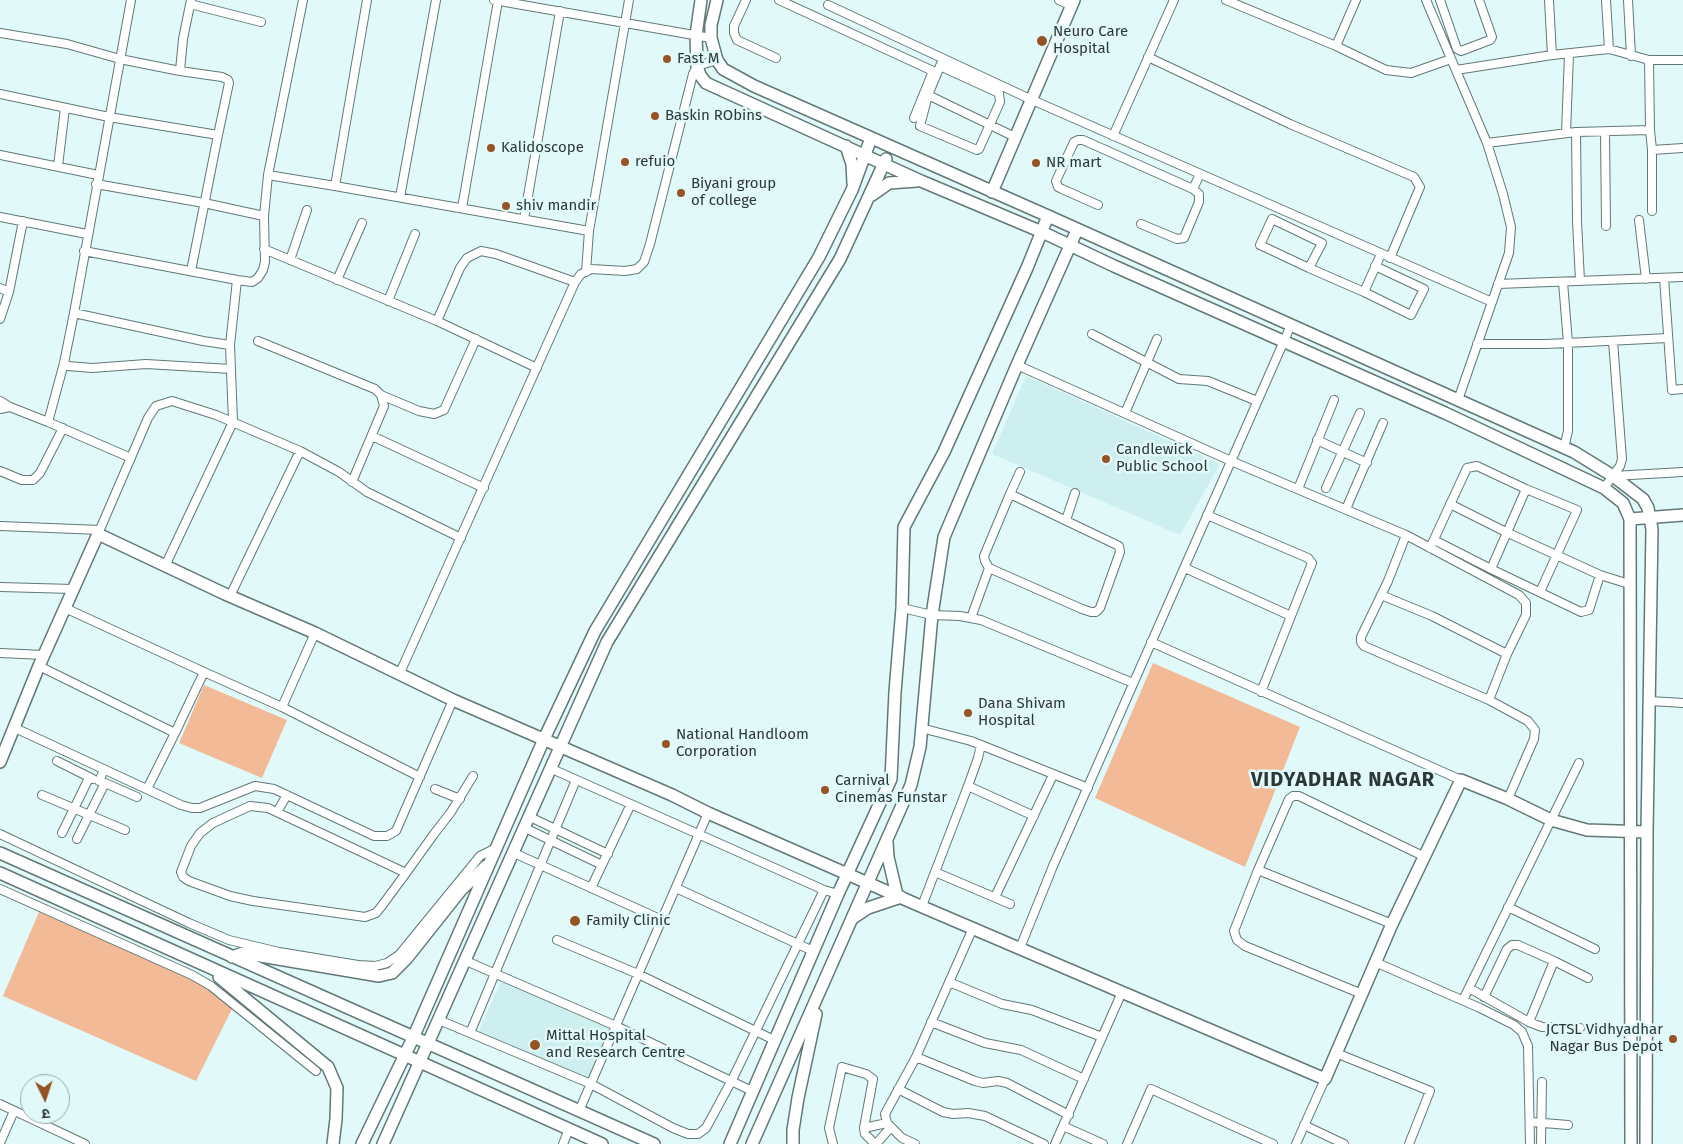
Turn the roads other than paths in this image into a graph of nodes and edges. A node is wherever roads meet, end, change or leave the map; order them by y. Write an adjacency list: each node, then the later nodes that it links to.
1 (131, 0): 40 (street)
2 (303, 0): 74 (street)
3 (367, 0): 79 (street)
4 (436, 0): 83 (street)
5 (496, 0): 22 (street); 87 (street)
6 (629, 0): 27 (street)
7 (701, 0): 30 (street)
8 (717, 0): 31 (street)
9 (746, 0): 39 (street)
10 (779, 0): 33 (street)
11 (1059, 0): 23 (street)
12 (1174, 0): 38 (street)
13 (1226, 0): 32 (street)
14 (1356, 0): 32 (street)
15 (1426, 0): 41 (street)
16 (1440, 0): 17 (street)
17 (1479, 0)
18 (1550, 0): 36 (street)
19 (1606, 0): 34 (street)
20 (1628, 0): 37 (street)
21 (190, 2): 26 (street); 48 (street)
22 (532, 3): 25 (street)
23 (1073, 3): 52 (street)
24 (828, 5): 28 (street)
25 (560, 11): 27 (street); 93 (street)
26 (261, 22)
27 (625, 23): 30 (street); 100 (street)
28 (886, 32): 33 (street); 45 (street)
29 (0, 33): 40 (street)
30 (696, 35): 31 (street); 46 (street)
31 (711, 38): 42 (street)
32 (1336, 46): 41 (street)
33 (882, 49): 49 (street)
34 (1609, 50): 35 (street); 37 (street)
35 (1569, 54): 36 (street); 60 (street)
36 (1552, 55): 47 (street)
37 (1631, 56): 43 (street)
38 (1148, 57): 62 (street); 108 (street)
39 (776, 58)
40 (120, 59): 48 (street); 54 (street)
41 (1451, 59): 47 (street)
42 (717, 60): 46 (street); 64 (street)
43 (1649, 60): 44 (street); 57 (street)
44 (1683, 60)
45 (940, 61): 49 (street); 51 (street); 52 (street); 56 (street)
46 (698, 66): 66 (street); 113 (street)
47 (1456, 70): 65 (street)
48 (180, 71): 61 (street)
49 (933, 71): 55 (street)
50 (0, 94): 53 (street)
51 (928, 95): 56 (street); 56 (street)
52 (1030, 99): 62 (street); 63 (street)
53 (65, 108): 54 (street); 73 (street)
54 (109, 117): 61 (street); 76 (street)
55 (914, 118)
56 (989, 125): 63 (street)
57 (1650, 130): 59 (street); 69 (street)
58 (1576, 132): 59 (street); 60 (street); 119 (street)
59 (1605, 132): 98 (street)
60 (1566, 133): 65 (street)
61 (218, 135): 85 (street)
62 (1113, 136): 75 (street)
63 (1015, 137): 82 (street)
64 (871, 138): 67 (street); 71 (street)
65 (1487, 143): 122 (street)
66 (846, 146): 71 (street); 81 (street)
67 (890, 148): 72 (street); 82 (street)
68 (1683, 148): 69 (street)
69 (1652, 150): 89 (street)
70 (0, 154): 73 (street)
71 (866, 156): 72 (street); 81 (street)
72 (884, 164): 77 (street); 84 (street)
73 (58, 166): 76 (street)
74 (268, 174): 79 (street); 91 (street)
75 (1200, 174): 80 (street); 107 (street)
76 (98, 175): 78 (street)
77 (921, 181): 84 (street); 101 (street)
78 (96, 184): 85 (street); 102 (street)
79 (334, 186): 83 (street)
80 (1193, 189): 86 (street); 97 (street)
81 (852, 190): 228 (street)
82 (992, 192): 92 (street)
83 (400, 197): 87 (street)
84 (870, 198): 230 (street)
85 (204, 203): 91 (street); 112 (street)
86 (1098, 205)
87 (462, 208): 93 (street)
88 (307, 210): 109 (street)
89 (1652, 211)
90 (0, 216): 95 (street)
91 (264, 216): 105 (street)
92 (1048, 216): 99 (street); 101 (street)
93 (524, 219): 100 (street)
94 (1639, 220): 116 (street)
95 (24, 221): 102 (street); 124 (street)
96 (362, 223): 118 (street)
97 (1141, 224)
98 (1606, 226)
99 (1077, 230): 104 (street); 131 (street)
100 (589, 231): 113 (street)
101 (1042, 232): 104 (street); 207 (street)
102 (87, 234): 106 (street)
103 (415, 234): 126 (street)
104 (1070, 247): 138 (street); 144 (street)
105 (264, 249): 109 (street); 117 (street)
106 (84, 251): 112 (street); 128 (street)
107 (1380, 254): 108 (street); 110 (street)
108 (1390, 258): 127 (street)
109 (290, 260): 118 (street)
110 (1375, 266): 125 (street); 125 (street)
111 (1309, 268): 111 (street); 125 (street)
112 (191, 271): 117 (street)
113 (586, 272): 120 (street)
114 (1683, 277): 115 (street)
115 (1664, 278): 116 (street); 133 (street)
116 (1646, 279): 119 (street)
117 (237, 280): 141 (street)
118 (337, 280): 126 (street)
119 (1580, 281): 121 (street)
120 (575, 282): 130 (street); 146 (street)
121 (1563, 282): 122 (street); 139 (street)
122 (1498, 284): 127 (street)
123 (0, 288): 124 (street)
124 (9, 292): 129 (street)
125 (1364, 292)
126 (388, 301): 130 (street)
127 (1492, 302): 140 (street)
128 (74, 313): 141 (street); 143 (street)
129 (0, 319)
130 (437, 321): 134 (street)
131 (1291, 325): 138 (street); 151 (street)
132 (1092, 334): 142 (street)
133 (1668, 338): 137 (street); 147 (street)
134 (476, 339): 146 (street); 148 (street)
135 (1157, 339): 142 (street)
136 (258, 341): 148 (street)
137 (1613, 341): 139 (street); 172 (street)
138 (1285, 342): 152 (street); 177 (street)
139 (1568, 343): 140 (street); 163 (street)
140 (1477, 344): 151 (street)
141 (230, 345): 145 (street)
142 (1147, 362): 152 (street); 155 (street)
143 (64, 364): 145 (street); 157 (street)
144 (1017, 365): 155 (street); 208 (street)
145 (231, 368): 158 (street)
146 (537, 368): 174 (street)
147 (1683, 389)
148 (380, 395): 161 (street)
149 (0, 400): 153 (street)
150 (1334, 400): 162 (street)
151 (1458, 400): 163 (street)
152 (1257, 401): 167 (street)
153 (10, 407): 154 (street); 157 (street)
154 (0, 409)
155 (1125, 413): 167 (street)
156 (1360, 413): 165 (street)
157 (48, 422): 160 (street)
158 (233, 422): 164 (street); 166 (street); 195 (street)
159 (1383, 424): 168 (street)
160 (63, 428): 166 (street); 169 (street)
161 (372, 436): 173 (street); 174 (street)
162 (1317, 440): 165 (street); 175 (street)
163 (1564, 448): 172 (street)
164 (300, 451): 173 (street); 205 (street)
165 (1342, 451): 168 (street); 176 (street)
166 (131, 458): 189 (street)
167 (1231, 461): 175 (street); 183 (street)
168 (1367, 463): 182 (street)
169 (0, 471)
170 (1020, 472): 180 (street)
171 (1683, 472): 172 (street)
172 (1613, 476): 177 (street); 185 (street)
173 (352, 482): 192 (street)
174 (484, 488): 192 (street)
175 (1298, 488): 182 (street)
176 (1326, 488)
177 (1604, 488): 186 (street)
178 (1526, 489): 181 (street); 190 (street); 194 (street)
179 (1075, 493): 187 (street)
180 (1010, 494): 187 (street); 196 (street)
181 (1450, 504): 190 (street); 193 (street)
182 (1346, 509): 191 (street)
183 (1207, 515): 197 (street); 209 (street)
184 (1683, 515): 185 (street)
185 (1651, 516): 186 (street); 222 (street)
186 (1630, 519): 200 (street)
187 (1066, 520): 196 (street)
188 (0, 526): 189 (street)
189 (99, 532): 195 (street); 202 (street)
190 (1506, 532): 194 (street); 198 (street)
191 (1406, 535): 193 (street); 204 (street)
192 (461, 538): 217 (street)
193 (1432, 544): 198 (street); 214 (street)
194 (1556, 555): 199 (street); 203 (street)
195 (165, 566): 205 (street)
196 (990, 568): 210 (street)
197 (1185, 568): 209 (street); 212 (street)
198 (1491, 569): 203 (street)
199 (1600, 575): 200 (street); 203 (street)
200 (1630, 584): 263 (street)
201 (0, 587): 202 (street)
202 (73, 589): 206 (street)
203 (1540, 592)
204 (1381, 595): 214 (street); 221 (street)
205 (230, 596): 211 (street)
206 (65, 608): 215 (street); 216 (street)
207 (902, 608): 208 (street); 284 (street)
208 (932, 615): 210 (street); 226 (street)
209 (1290, 616): 219 (street)
210 (971, 618): 218 (street)
211 (315, 634): 217 (street); 224 (street)
212 (1151, 642): 218 (street); 219 (street)
213 (0, 653): 215 (street)
214 (1507, 654): 221 (street)
215 (42, 660): 225 (street); 227 (street)
216 (204, 672): 224 (street); 227 (street)
217 (399, 675): 220 (street)
218 (1133, 683): 244 (street)
219 (1262, 692): 241 (street)
220 (453, 700): 228 (street); 238 (street)
221 (1489, 700): 251 (street)
222 (1650, 701): 223 (street); 264 (street)
223 (1683, 703)
224 (282, 706): 238 (street)
225 (15, 728): 232 (street); 235 (street)
226 (921, 728): 229 (street); 270 (street)
227 (175, 733): 246 (street)
228 (544, 739): 230 (street); 272 (street)
229 (981, 745): 236 (street); 243 (street)
230 (561, 747): 234 (street); 255 (street)
231 (57, 761): 239 (street)
232 (0, 762)
233 (1579, 763): 259 (street)
234 (552, 769): 240 (street); 258 (street)
235 (104, 770): 242 (street); 246 (street)
236 (1053, 775): 244 (street); 257 (street)
237 (473, 776): 250 (street)
238 (420, 777): 248 (street)
239 (89, 778): 242 (street); 253 (street)
240 (576, 780): 252 (street); 261 (street)
241 (1461, 780): 251 (street); 276 (street)
242 (102, 782): 249 (street); 256 (street)
243 (968, 786): 257 (street); 281 (street)
244 (1088, 788): 302 (street)
245 (435, 789): 250 (street)
246 (147, 790): 248 (street)
247 (42, 795): 253 (street)
248 (287, 795): 254 (street)
249 (137, 798)
250 (460, 798): 283 (street)
251 (1508, 799): 259 (street)
252 (632, 804): 267 (street); 275 (street)
253 (74, 809): 256 (street); 265 (street)
254 (277, 812): 283 (street); 283 (street)
255 (708, 813): 267 (street); 284 (street)
256 (89, 816): 262 (street); 268 (street)
257 (1034, 816): 292 (street)
258 (530, 817): 260 (street); 261 (street)
259 (1551, 820): 263 (street); 295 (street)
260 (525, 828): 269 (street); 273 (street)
261 (556, 829): 269 (street); 275 (street)
262 (125, 830)
263 (1630, 832): 264 (street); 379 (street)
264 (1646, 832): 380 (street)
265 (62, 833)
266 (0, 834): 272 (street)
267 (699, 834): 287 (street); 289 (street)
268 (77, 839)
269 (551, 841): 278 (street); 279 (street)
270 (886, 841): 285 (street); 291 (street)
271 (0, 844): 274 (street)
272 (496, 848): 277 (street)
273 (514, 853): 279 (street); 306 (street)
274 (4, 854): 305 (street)
275 (608, 854): 278 (street)
276 (1425, 857): 280 (street); 298 (street)
277 (491, 862): 305 (street); 328 (street)
278 (602, 864): 286 (street)
279 (541, 865): 286 (street); 310 (street)
280 (1258, 870): 298 (street); 317 (street)
281 (935, 872): 292 (street); 294 (street)
282 (0, 873): 309 (street)
283 (406, 873)
284 (847, 873): 285 (street); 290 (street)
285 (868, 883): 291 (street); 296 (street)
286 (591, 888): 297 (street)
287 (676, 888): 297 (street); 301 (street)
288 (0, 889): 335 (street)
289 (824, 890): 290 (street); 301 (street)
290 (838, 894): 304 (street)
291 (899, 896): 294 (street); 296 (street)
292 (995, 897): 293 (street)
293 (1010, 904)
294 (922, 906): 299 (street)
295 (1508, 907): 303 (street); 314 (street)
296 (852, 919): 315 (street)
297 (662, 920): 311 (street)
298 (1392, 924): 308 (street)
299 (973, 928): 302 (street); 313 (street)
300 (557, 940): 311 (street)
301 (799, 945): 304 (street); 325 (street)
302 (1020, 948): 316 (street)
303 (1595, 949)
304 (813, 951): 329 (street)
305 (232, 957): 328 (street)
306 (466, 961): 310 (street); 320 (street)
307 (1554, 961): 312 (street); 318 (street); 322 (street)
308 (1376, 962): 317 (street); 319 (street)
309 (209, 968): 332 (street); 357 (street)
310 (496, 974): 323 (street); 326 (street)
311 (638, 974): 323 (street); 325 (street)
312 (1588, 978)
313 (949, 982): 321 (street); 327 (street)
314 (1469, 988): 318 (street); 319 (street)
315 (820, 992): 364 (street); 365 (street)
316 (1122, 992): 327 (street); 337 (street)
317 (1362, 994): 331 (street)
318 (1484, 998): 322 (street)
319 (1463, 1000): 347 (street)
320 (439, 1020): 326 (street); 330 (street)
321 (931, 1022): 333 (street); 336 (street)
322 (1529, 1022): 324 (street)
323 (616, 1026): 338 (street); 340 (street)
324 (1580, 1028)
325 (756, 1030): 329 (street); 338 (street)
326 (470, 1033): 340 (street)
327 (1102, 1037): 336 (street)
328 (414, 1038): 330 (street); 332 (street)
329 (774, 1040): 342 (street)
330 (429, 1044): 334 (street); 345 (street)
331 (1336, 1053): 337 (street); 376 (street)
332 (405, 1055): 334 (street); 358 (street)
333 (916, 1057): 341 (street); 346 (street)
334 (420, 1062): 354 (street); 359 (street)
335 (316, 1071)
336 (1084, 1079): 346 (street)
337 (1325, 1079): 350 (street)
338 (732, 1080): 340 (street); 342 (street)
339 (1542, 1082): 348 (street)
340 (591, 1084): 345 (street)
341 (898, 1089): 349 (street); 369 (street)
342 (752, 1091): 363 (street)
343 (0, 1104): 344 (street)
344 (14, 1110): 355 (street); 356 (street)
345 (579, 1111): 362 (street)
346 (1069, 1115): 352 (street)
347 (1531, 1122): 348 (street); 377 (street)
348 (1542, 1123): 351 (street); 378 (street)
349 (889, 1125): 353 (street); 367 (street); 368 (street)
350 (1304, 1125): 374 (street); 375 (street)
351 (1568, 1125)
352 (1064, 1126): 370 (street); 371 (street)
353 (864, 1128): 366 (street); 367 (street)
354 (569, 1129): 360 (street); 361 (street)
355 (0, 1143)
356 (85, 1144)
357 (333, 1144)
358 (362, 1144)
359 (383, 1144)
360 (563, 1144)
361 (602, 1144)
362 (654, 1144)
363 (730, 1144)
364 (752, 1144)
365 (793, 1144)
366 (833, 1144)
367 (875, 1144)
368 (915, 1144)
369 (1044, 1144)
370 (1055, 1144)
371 (1104, 1144)
372 (1127, 1144): 373 (street)
373 (1273, 1144)
374 (1296, 1144)
375 (1344, 1144)
376 (1409, 1144)
377 (1530, 1144)
378 (1541, 1144)
379 (1631, 1144)
380 (1646, 1144)

